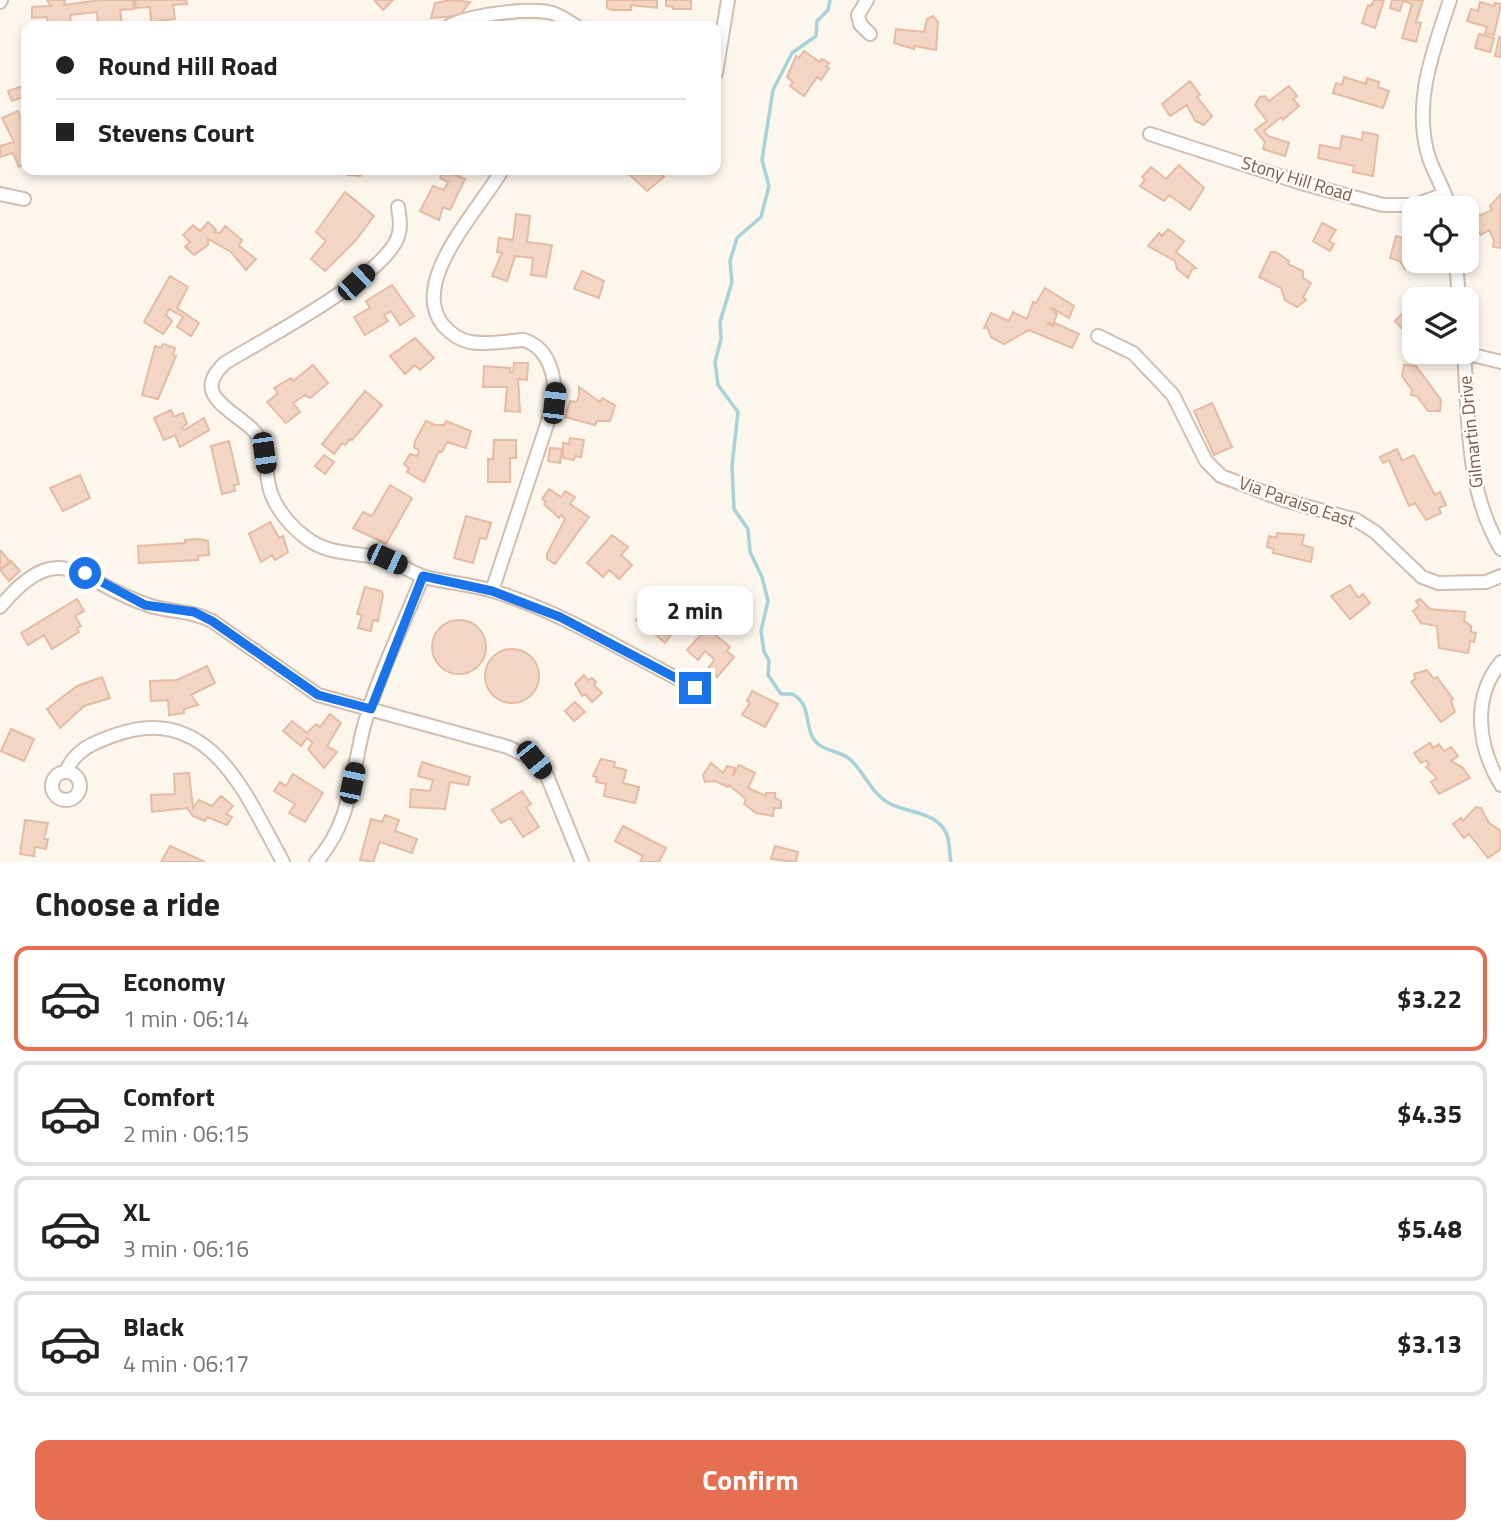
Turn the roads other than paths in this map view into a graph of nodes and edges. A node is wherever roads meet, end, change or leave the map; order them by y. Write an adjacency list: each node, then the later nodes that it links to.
1 (728, 0): 7 (street)
2 (867, 0): 6 (street)
3 (1450, 0): 11 (street)
4 (458, 21): 5 (street)
5 (567, 21)
6 (870, 34)
7 (721, 43)
8 (1150, 134): 11 (street, Stony Hill Road)
9 (499, 175): 21 (street)
10 (0, 194): 12 (street)
11 (1445, 194)
12 (24, 199)
13 (398, 207): 19 (street)
14 (1098, 336): 20 (street, Via Paraiso East)
15 (1479, 357): 16 (street)
16 (1501, 362)
17 (1465, 364): 18 (street, Gilmartin Drive)
18 (1501, 548)
19 (423, 576): 21 (street); 25 (street)
20 (1501, 576)
21 (492, 591): 24 (street)
22 (0, 607): 25 (street)
23 (1501, 662): 27 (street)
24 (695, 688)
25 (371, 709): 29 (street); 30 (street)
26 (66, 772): 28 (street)
27 (1501, 785)
28 (283, 862)
29 (316, 862)
30 (582, 862)

